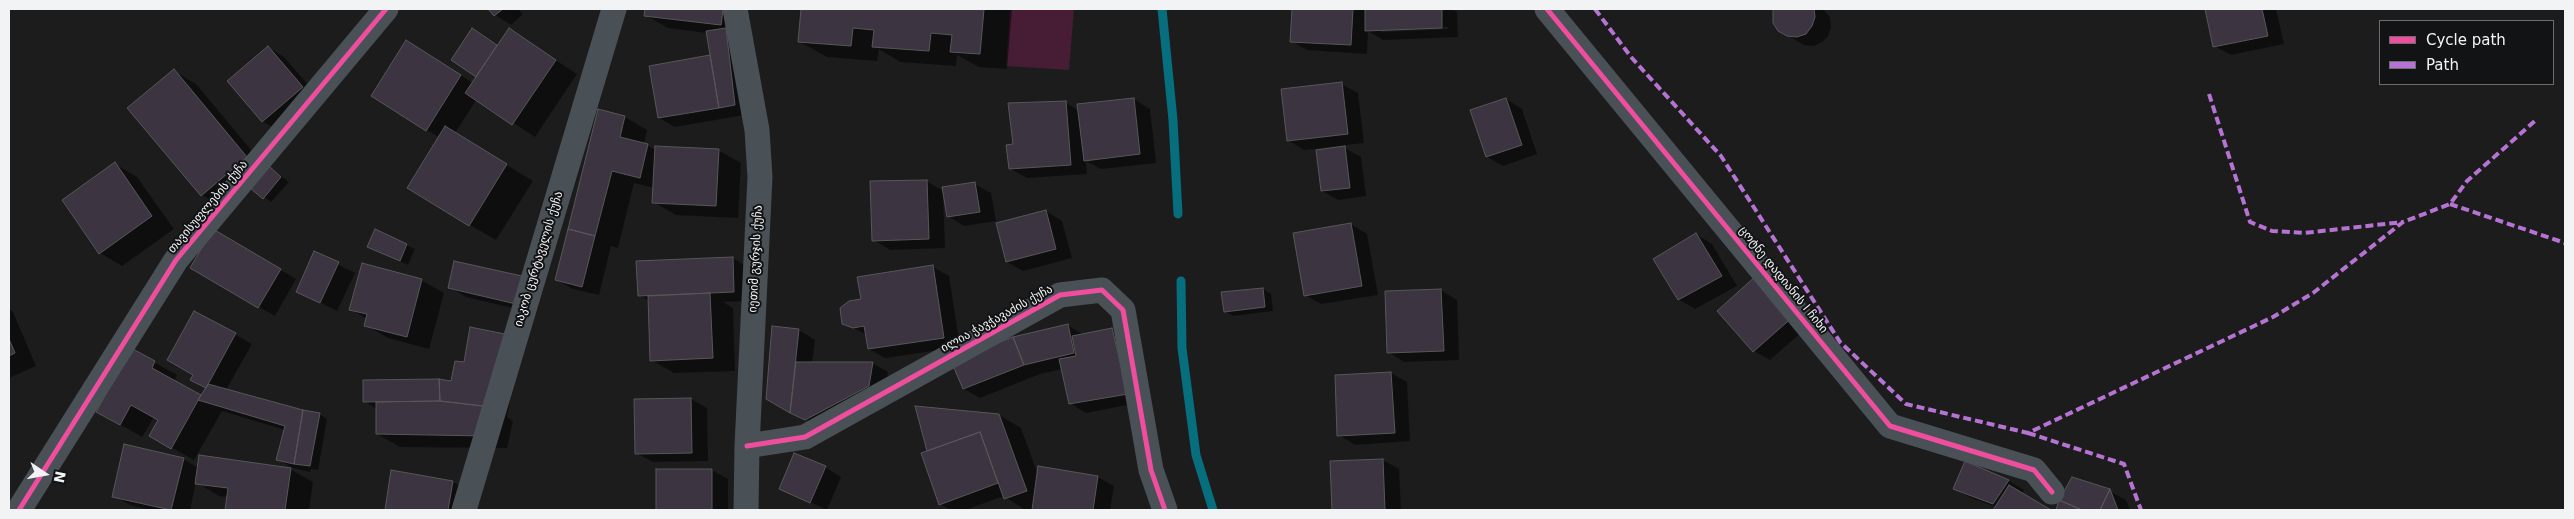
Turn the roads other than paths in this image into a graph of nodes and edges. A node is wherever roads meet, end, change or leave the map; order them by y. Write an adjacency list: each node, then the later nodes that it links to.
1 (386, 9): 7 (street, თავისუფლების ქუჩა)
2 (614, 9): 8 (street, იაკობ ცურტაველის ქუჩა)
3 (735, 9): 5 (street, იეთიმ გურჯის ქუჩა)
4 (1546, 9): 6 (street, ცოტნე დადიანის I ჩიხი)
5 (747, 446): 9 (street, იეთიმ გურჯის ქუჩა); 10 (street, ილია ჭავჭავაძის ქუჩა)
6 (2052, 492)
7 (19, 510)
8 (464, 510)
9 (746, 510)
10 (1166, 510)

